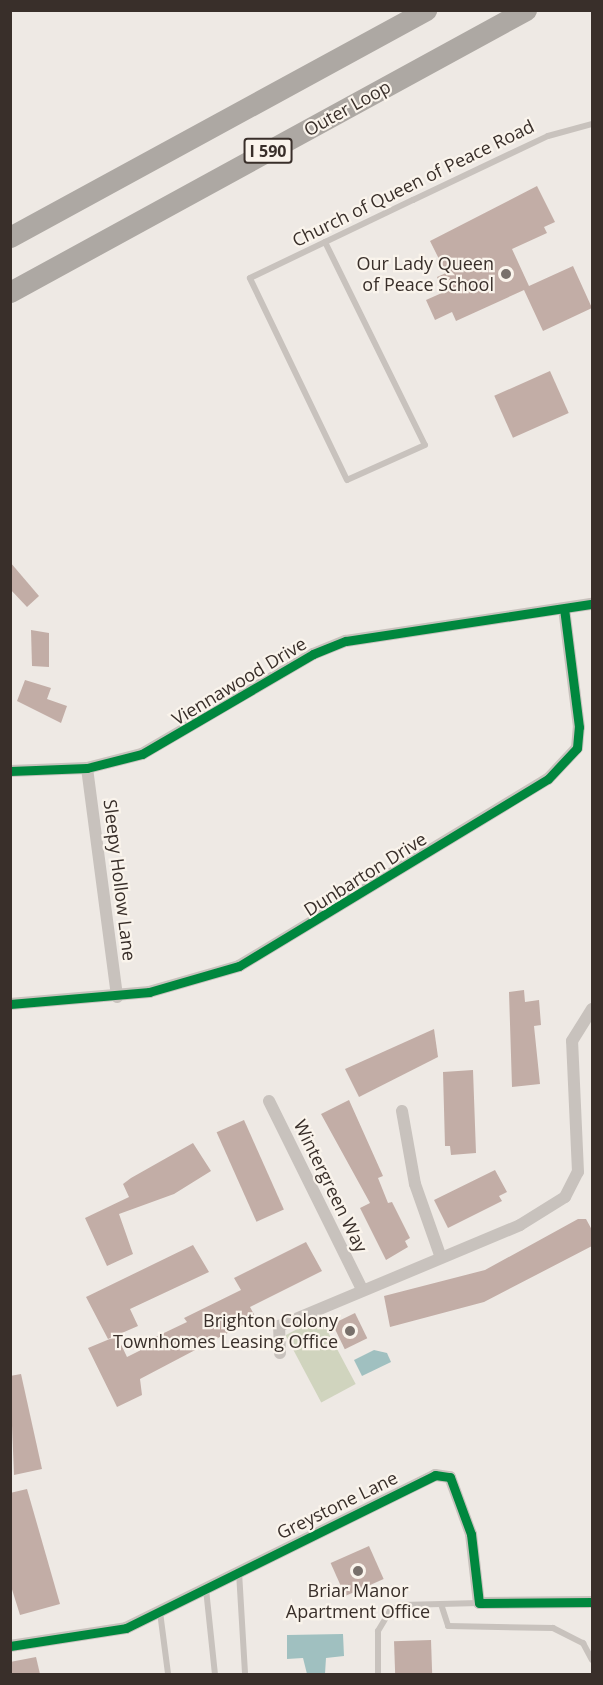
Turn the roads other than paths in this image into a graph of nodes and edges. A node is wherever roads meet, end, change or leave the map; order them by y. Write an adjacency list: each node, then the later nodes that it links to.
1 (426, 10): 4 (highway, I 590)
2 (526, 10): 6 (highway, Outer Loop / I 590)
3 (592, 124): 5 (lane, Church of Queen of Peace Road)
4 (10, 237)
5 (325, 242): 5 (lane, Church of Queen of Peace Road)
6 (10, 292)
7 (592, 604): 8 (street, Viennawood Drive)
8 (564, 609): 9 (street, Viennawood Drive); 11 (street, Dunbarton Drive)
9 (87, 768): 10 (street, Viennawood Drive); 11 (street, Sleepy Hollow Lane)
10 (10, 771)
11 (117, 997): 12 (street, Dunbarton Drive)
12 (10, 1004)
13 (592, 1009): 16 (street)
14 (269, 1101): 17 (street, Wintergreen Way)
15 (402, 1110): 16 (street)
16 (441, 1257): 17 (street)
17 (361, 1287): 18 (street)
18 (280, 1353)
19 (239, 1572): 20 (street, Greystone Lane); 23 (street, Greystone Lane); 29 (lane)
20 (206, 1589): 24 (street, Greystone Lane); 28 (lane)
21 (592, 1602): 23 (street)
22 (441, 1604): 23 (lane); 26 (lane); 30 (lane)
23 (479, 1604)
24 (160, 1612): 25 (street, Greystone Lane); 27 (lane)
25 (10, 1646)
26 (592, 1660)
27 (168, 1674)
28 (215, 1674)
29 (245, 1674)
30 (378, 1674)

